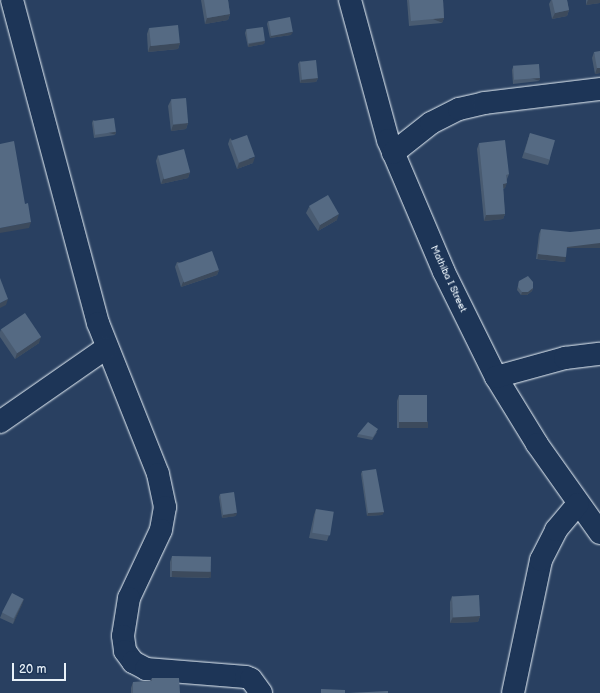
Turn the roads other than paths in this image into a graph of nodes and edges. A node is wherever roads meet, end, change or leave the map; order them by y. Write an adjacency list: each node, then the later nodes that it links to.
1 (12, 0): 3 (street); 6 (street)
2 (350, 0): 5 (street, Mathiba I Street)
3 (0, 4)
4 (600, 89): 5 (street)
5 (393, 153): 8 (street, Mathiba I Street)
6 (106, 348): 9 (street); 12 (street)
7 (600, 354): 8 (street)
8 (496, 377): 10 (street, Mathiba I Street)
9 (0, 422)
10 (578, 504): 11 (street, Mathiba I Street); 13 (street)
11 (600, 533)
12 (260, 693)
13 (513, 693)

